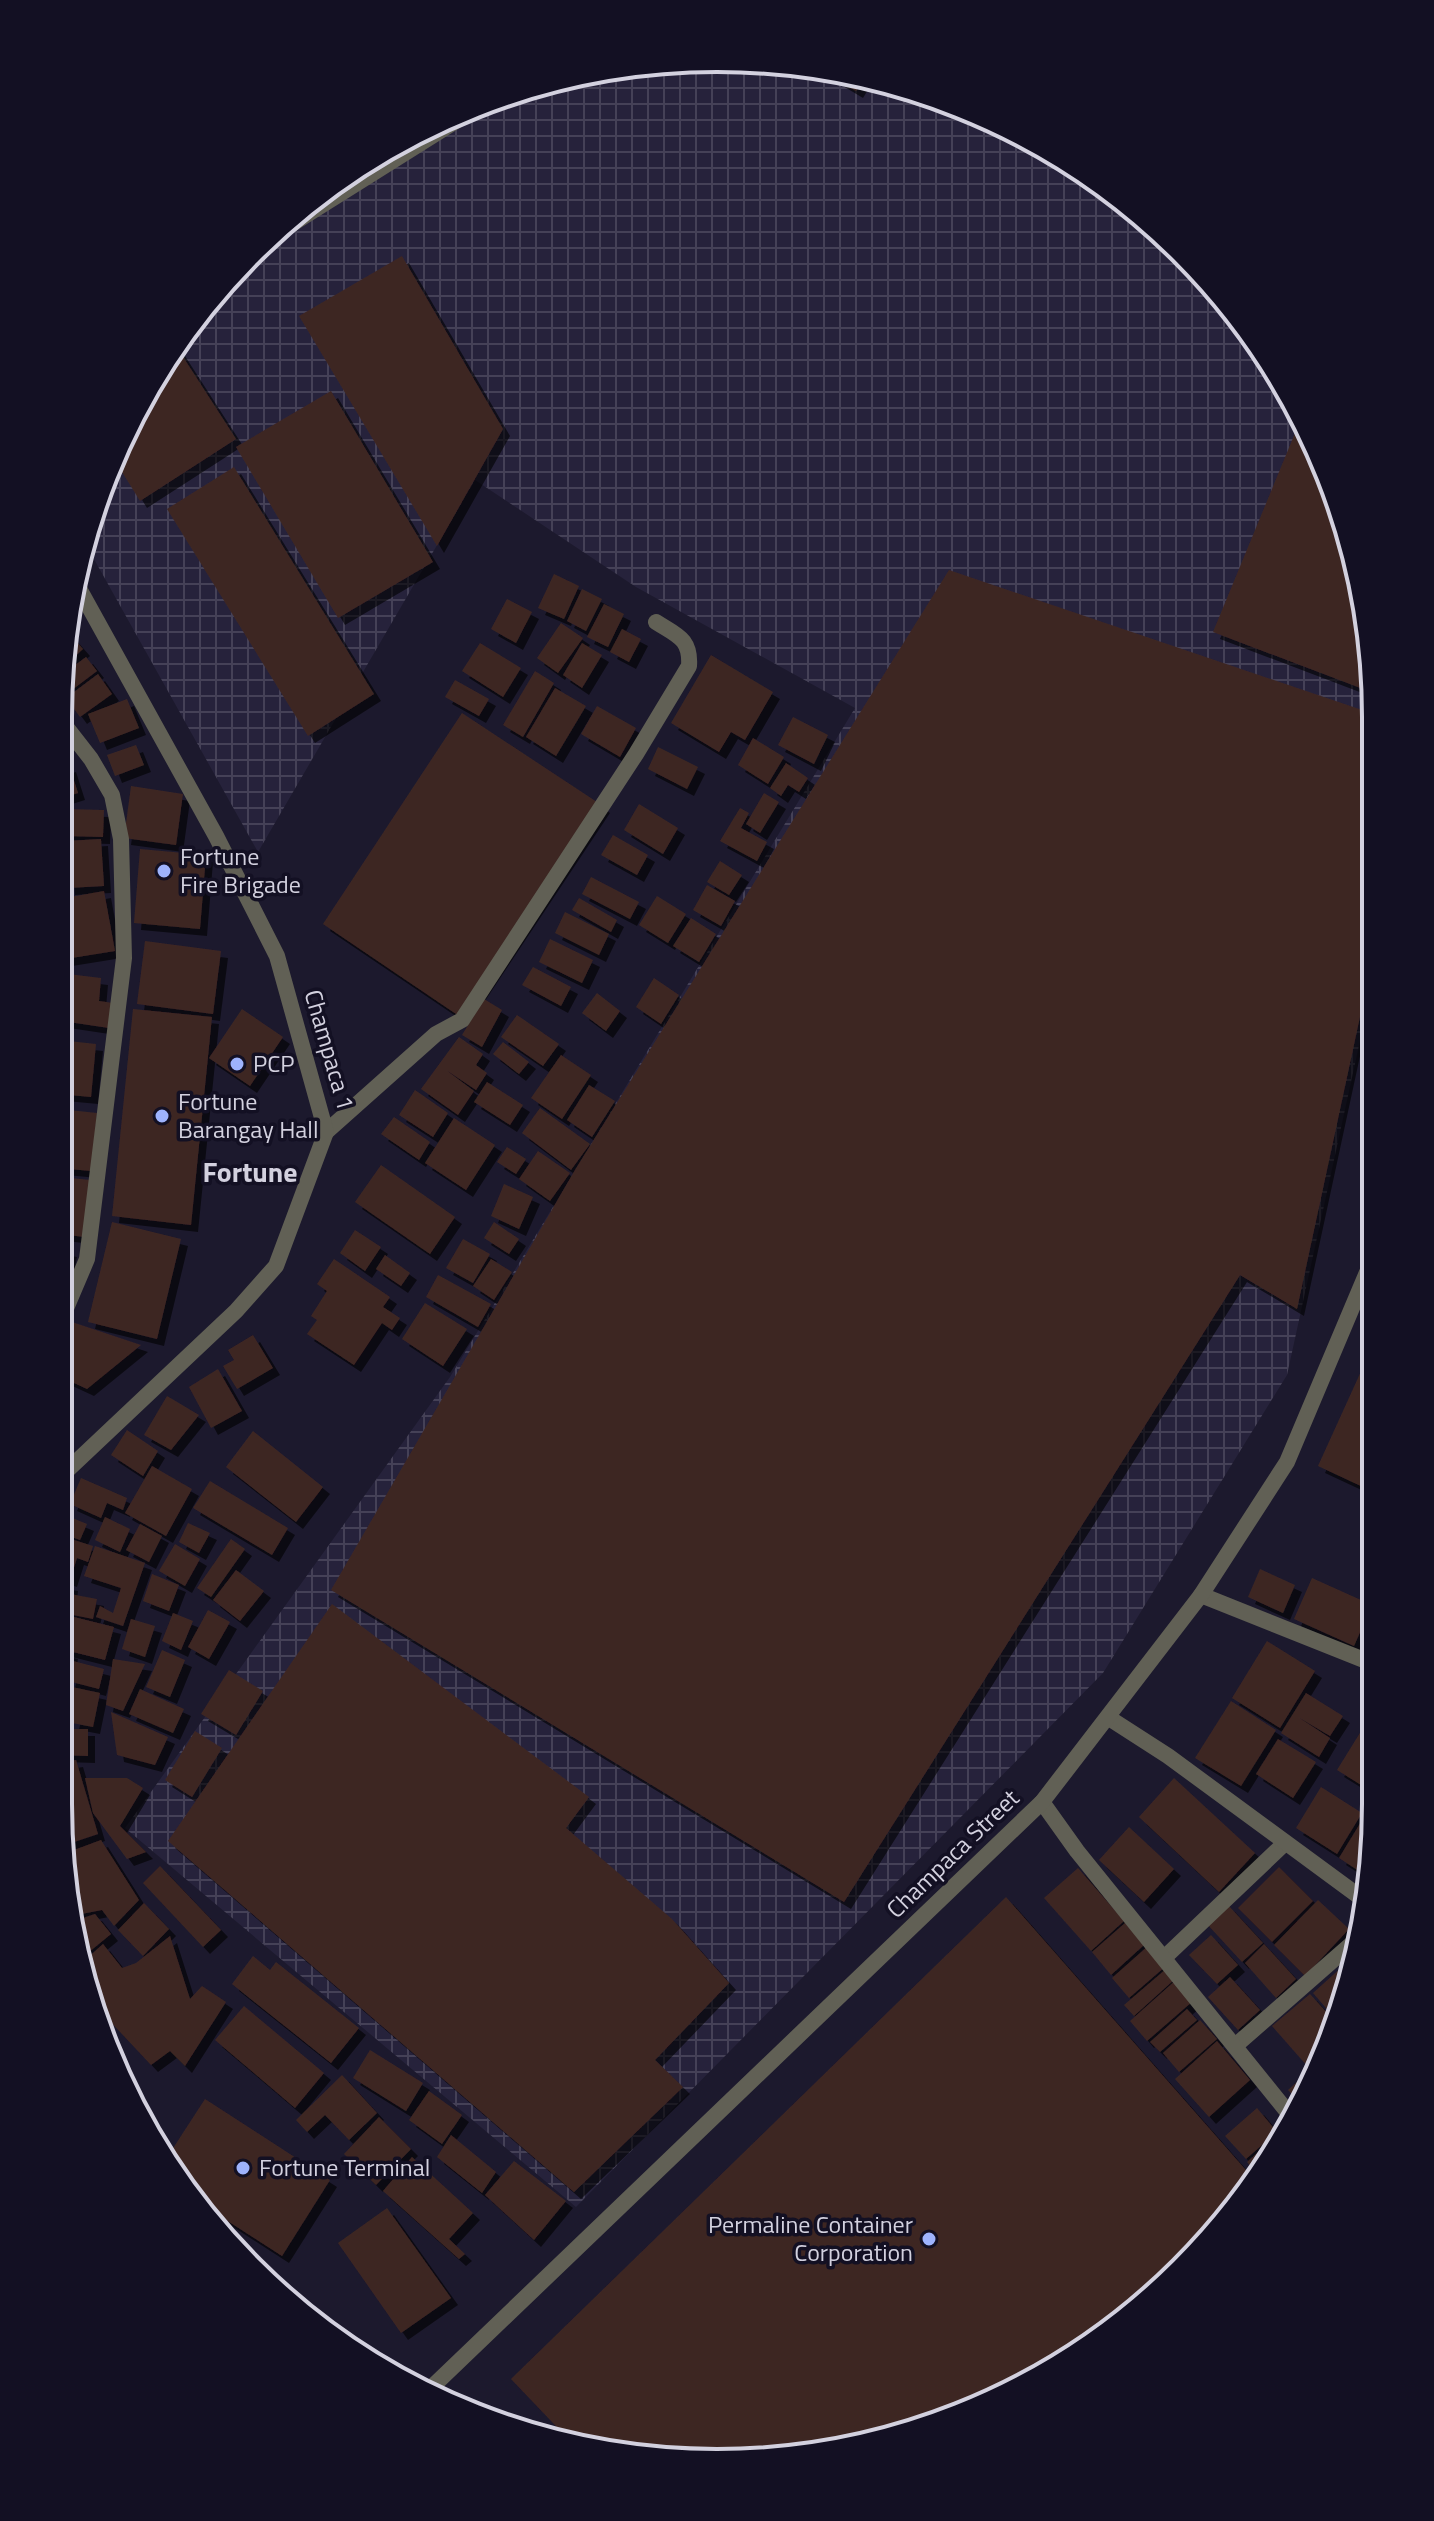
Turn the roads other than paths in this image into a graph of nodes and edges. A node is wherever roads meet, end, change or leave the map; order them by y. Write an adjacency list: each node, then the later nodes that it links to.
1 (406, 152): 2 (street)
2 (344, 191)
3 (83, 596): 6 (street, Champaca 1)
4 (656, 622): 6 (street)
5 (72, 735): 8 (street)
6 (326, 1132): 9 (street, Champaca 1)
7 (1362, 1289): 10 (street, Champaca Street)
8 (72, 1294)
9 (72, 1466)
10 (1201, 1595): 11 (street); 12 (street, Champaca Street)
11 (1362, 1659)
12 (1109, 1718): 13 (street, Champaca Street); 14 (street)
13 (1042, 1802): 17 (street); 20 (street, Champaca Street)
14 (1285, 1843): 15 (street); 17 (street)
15 (1355, 1892)
16 (1345, 1949): 18 (street)
17 (1164, 1958): 18 (street)
18 (1235, 2046): 19 (street)
19 (1285, 2109)
20 (436, 2384)

